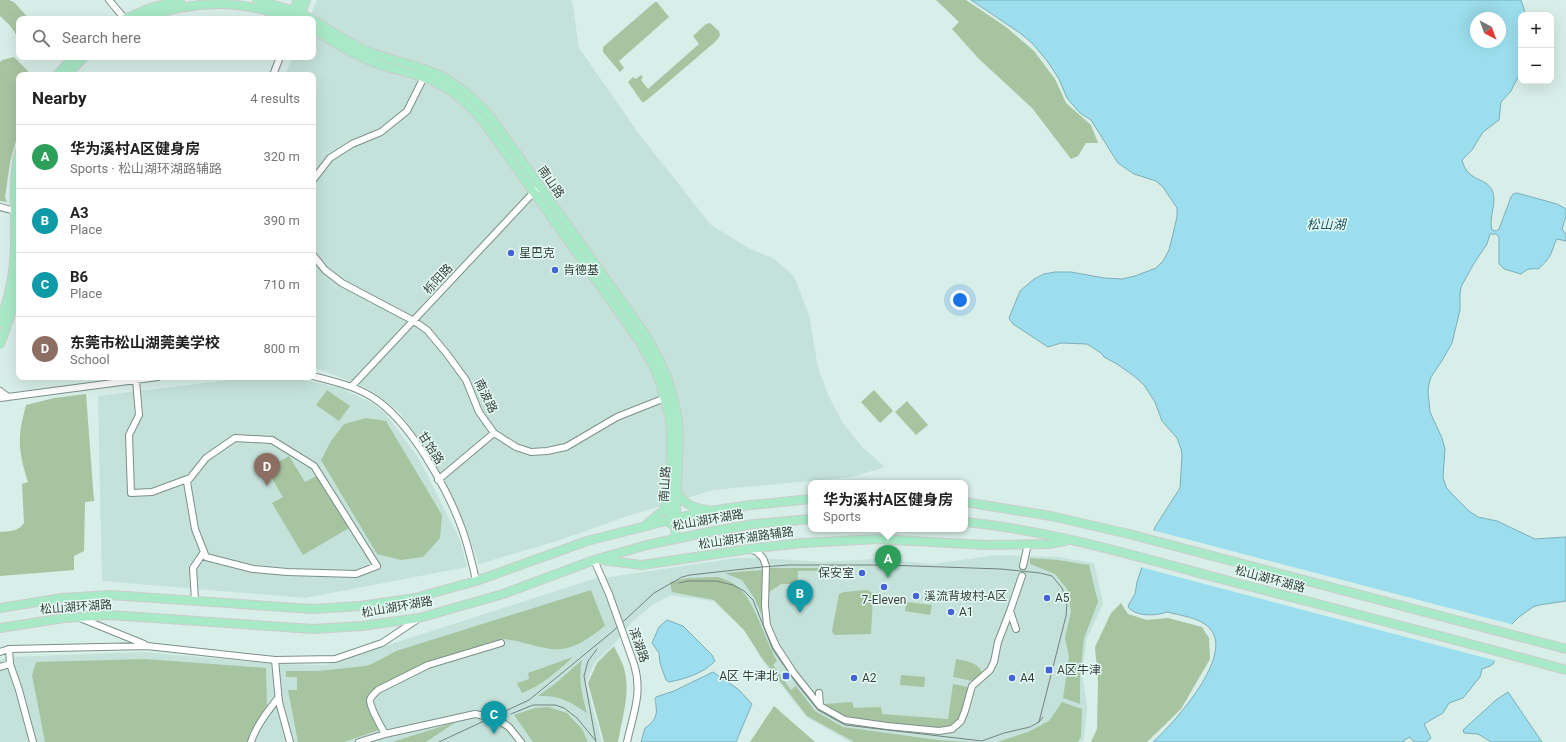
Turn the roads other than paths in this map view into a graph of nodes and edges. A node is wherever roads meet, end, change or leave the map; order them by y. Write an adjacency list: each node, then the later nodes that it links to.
1 (109, 0): 6 (street)
2 (180, 0): 7 (main road)
3 (257, 0): 9 (main road, 南山路)
4 (298, 0): 9 (main road)
5 (306, 0): 9 (main road)
6 (122, 16)
7 (132, 16)
8 (153, 16): 9 (main road, 南山路)
9 (295, 16)
10 (316, 22): 20 (main road, 南山路)
11 (316, 32): 18 (main road, 南山路)
12 (70, 60): 15 (main road)
13 (81, 60): 16 (main road)
14 (279, 60): 17 (street)
15 (60, 72)
16 (70, 72)
17 (274, 72)
18 (424, 77): 19 (street); 20 (main road, 南山路)
19 (316, 176)
20 (537, 190): 26 (street, 栎阳路); 35 (main road, 南山路); 39 (main road, 南山路)
21 (0, 207): 22 (street)
22 (16, 211)
23 (16, 245): 27 (main road)
24 (316, 259): 26 (street, 南波路)
25 (16, 296): 28 (main road)
26 (414, 321): 31 (street, 栎阳路); 36 (street, 南波路)
27 (0, 322)
28 (0, 344)
29 (316, 377): 31 (street, 甘饴路)
30 (136, 380): 33 (street); 37 (street)
31 (352, 386): 38 (street, 甘饴路)
32 (0, 391): 33 (street)
33 (8, 397): 34 (street)
34 (0, 398)
35 (665, 398): 36 (street, 南波路); 39 (main road, 南山路)
36 (494, 433): 38 (street)
37 (190, 478): 51 (street); 51 (street)
38 (438, 480): 55 (street, 甘饴路)
39 (673, 490): 42 (main road); 43 (main road, 南山路); 46 (main road)
40 (808, 499): 42 (main road, 松山湖环湖路)
41 (968, 502): 66 (main road, 松山湖环湖路)
42 (716, 511): 43 (main road, 松山湖环湖路)
43 (673, 519): 46 (main road, 松山湖环湖路); 47 (main road, 南山路)
44 (808, 519): 47 (main road, 松山湖环湖路)
45 (968, 522): 48 (main road, 松山湖环湖路)
46 (643, 526): 55 (main road, 松山湖环湖路)
47 (675, 538): 52 (main road, 松山湖环湖路)
48 (1070, 540): 49 (main road, 松山湖环湖路辅路); 71 (main road, 松山湖环湖路)
49 (1028, 544): 50 (main road, 松山湖环湖路辅路); 53 (street)
50 (749, 549): 52 (main road, 松山湖环湖路辅路); 74 (street)
51 (204, 552): 56 (street)
52 (594, 560): 60 (main road, 松山湖环湖路); 83 (street, 滨湖路, bridge)
53 (1023, 566)
54 (1022, 576): 58 (street)
55 (476, 581): 56 (main road, 松山湖环湖路)
56 (195, 600): 57 (main road, 松山湖环湖路)
57 (0, 608)
58 (1010, 611): 62 (street); 74 (street)
59 (79, 617): 60 (main road, 松山湖环湖路); 61 (main road, 松山湖环湖路); 64 (street)
60 (419, 618): 68 (street)
61 (0, 628)
62 (1016, 629)
63 (501, 643): 77 (street)
64 (147, 646): 65 (street); 68 (street)
65 (9, 649): 67 (street); 69 (street)
66 (1566, 649)
67 (0, 652)
68 (275, 660): 73 (street)
69 (10, 664): 70 (street); 78 (street)
70 (0, 667)
71 (1566, 670)
72 (819, 693): 74 (street)
73 (278, 698): 79 (street); 80 (street)
74 (820, 706)
75 (485, 716): 77 (street)
76 (501, 722): 82 (street)
77 (385, 734): 81 (street)
78 (33, 742)
79 (251, 742)
80 (290, 742)
81 (359, 742)
82 (521, 742)
83 (627, 742)

